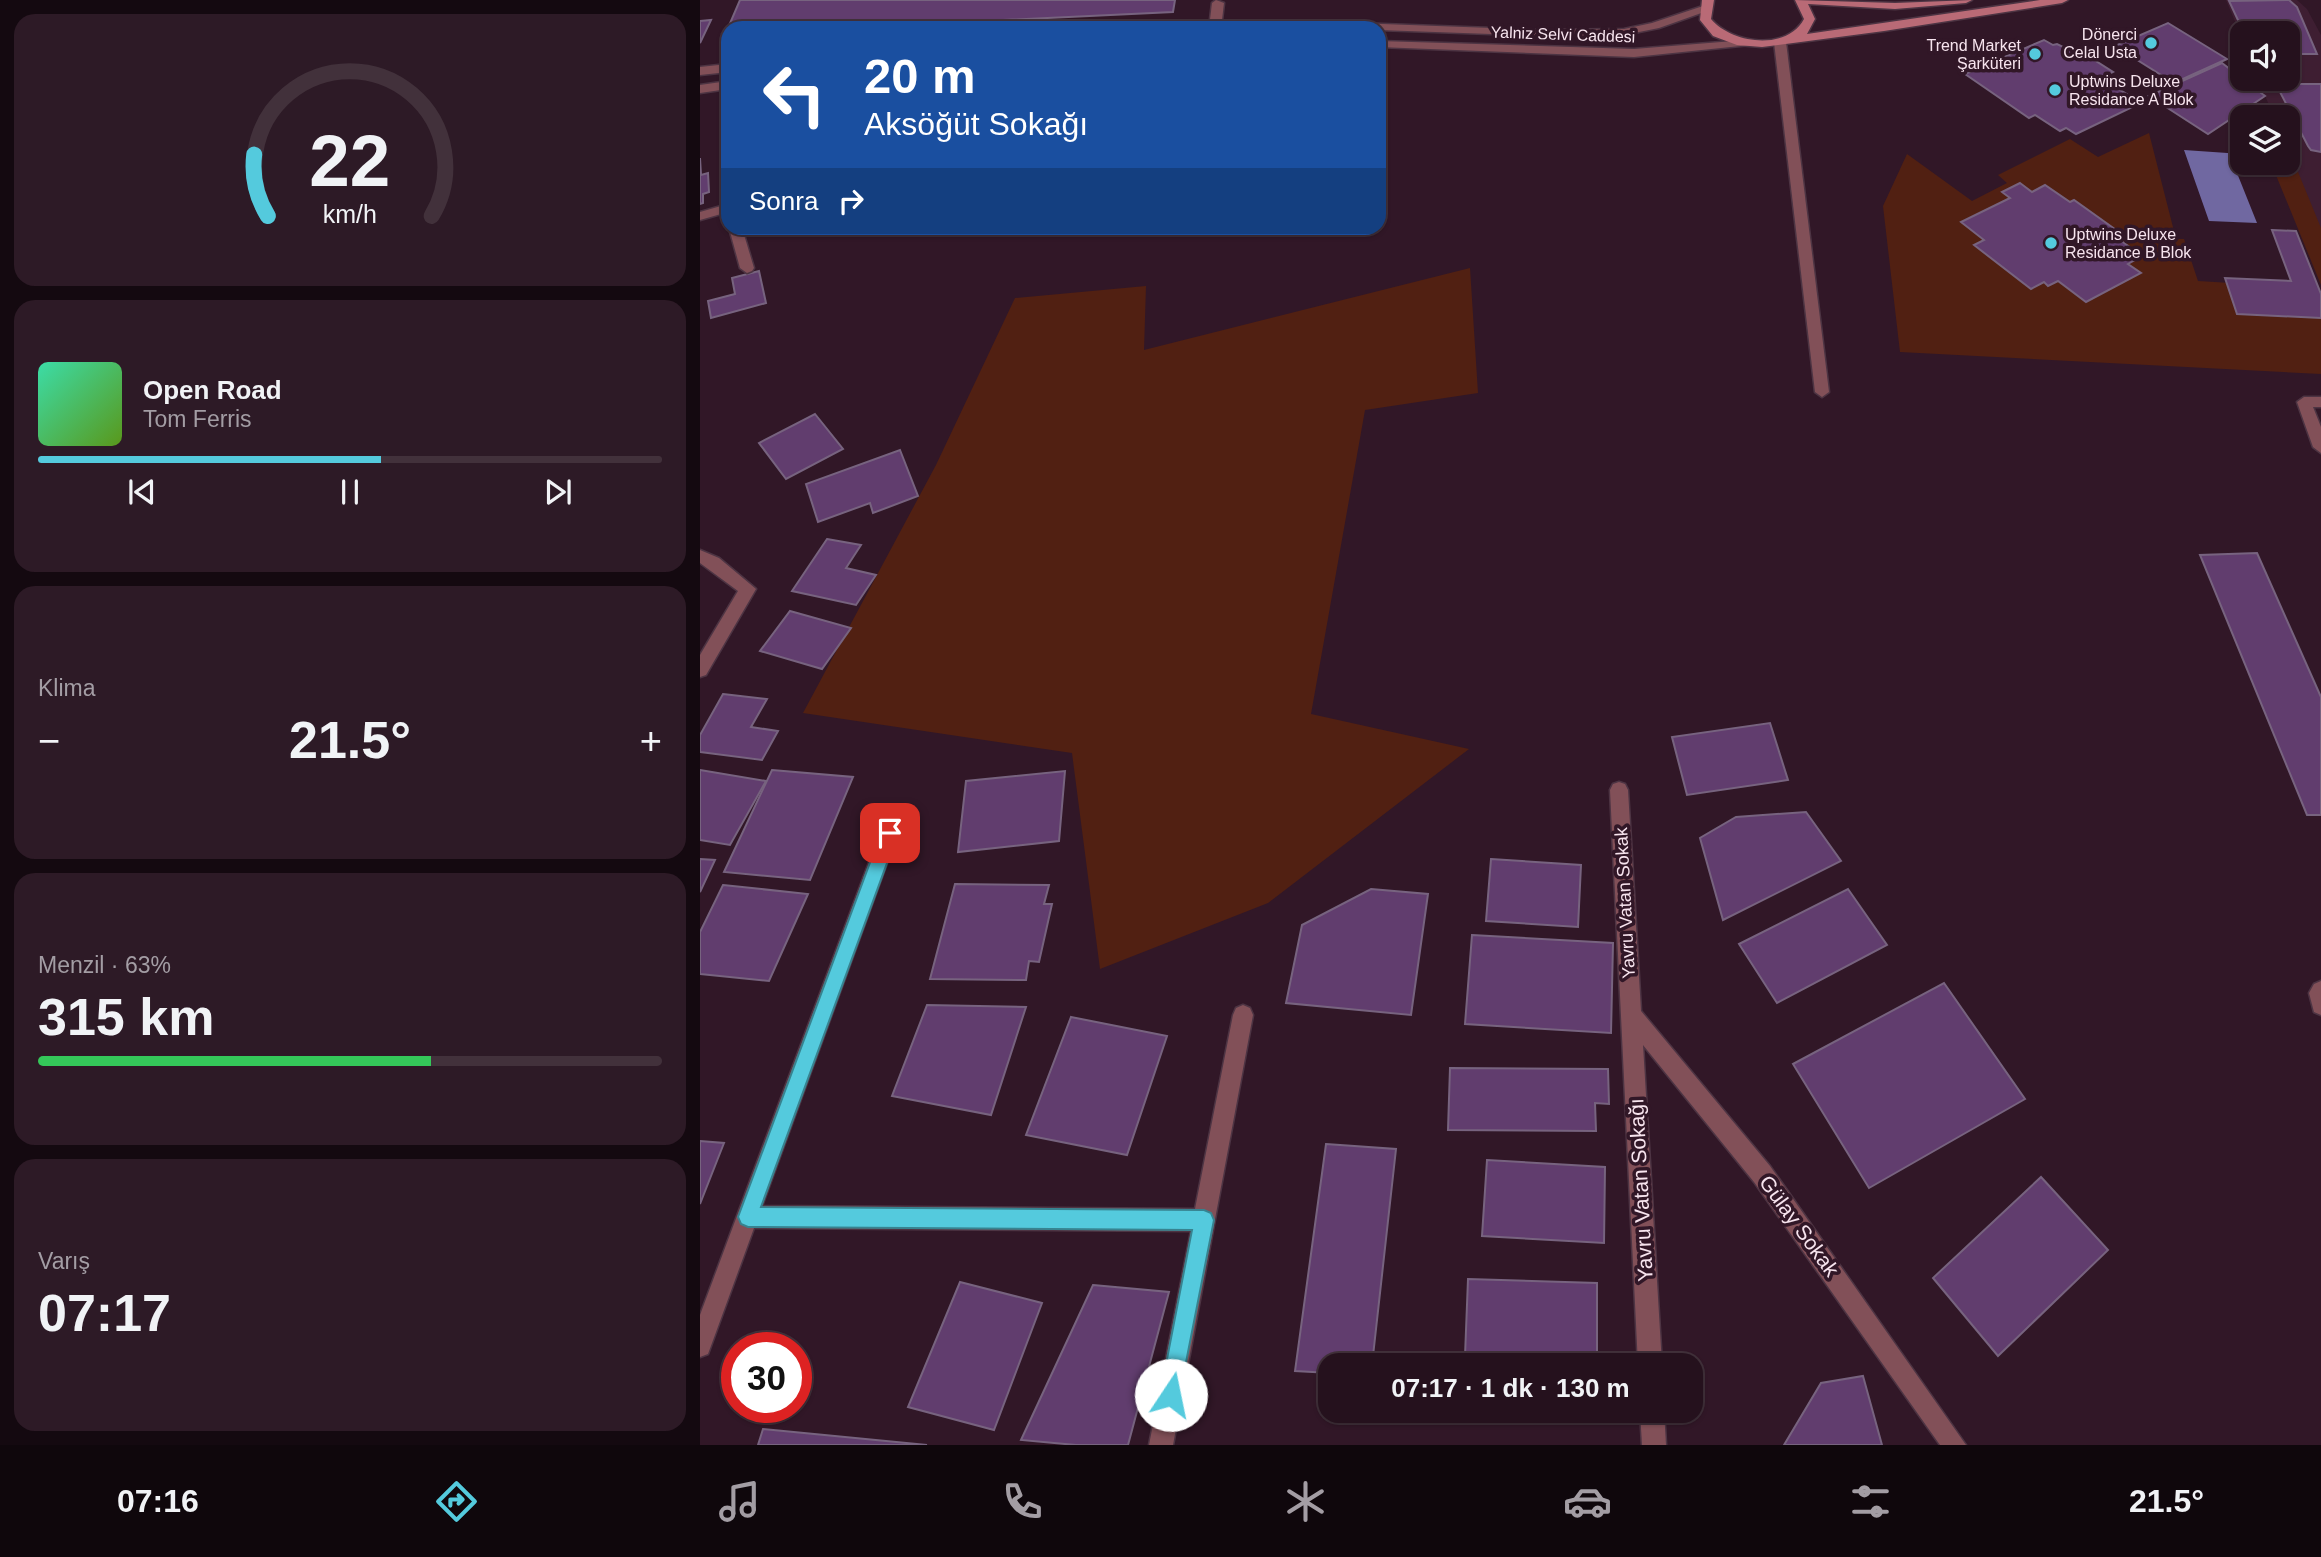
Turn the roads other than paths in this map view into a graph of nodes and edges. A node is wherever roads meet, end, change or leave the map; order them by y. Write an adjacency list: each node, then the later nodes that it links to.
1 (1801, 0): 5 (main road); 9 (main road)
2 (1966, 0): 5 (main road)
3 (2062, 0): 9 (main road)
4 (1218, 3): 7 (street)
5 (1865, 3)
6 (1705, 5): 8 (street); 10 (main road)
7 (1216, 21)
8 (1386, 28)
9 (1785, 41): 10 (main road); 20 (street)
10 (1746, 43): 11 (street, Yalniz Selvi Caddesi)
11 (1386, 44)
12 (721, 69): 13 (street)
13 (700, 71)
14 (721, 86): 15 (street)
15 (700, 89)
16 (721, 210): 17 (street)
17 (700, 216)
18 (737, 235): 19 (street)
19 (747, 268)
20 (1822, 392)
21 (2321, 401): 22 (street)
22 (2321, 447)
23 (700, 556): 24 (street)
24 (700, 670)
25 (1619, 790): 30 (street, Yavru Vatan Sokak)
26 (890, 833): 31 (street)
27 (2321, 991): 28 (street)
28 (2321, 1005)
29 (1243, 1014): 32 (street)
30 (1632, 1016): 34 (street, Yavru Vatan Sokağı); 38 (street, Gülay Sokak)
31 (748, 1217): 32 (street); 33 (street)
32 (1204, 1220): 36 (street)
33 (700, 1346)
34 (1649, 1353)
35 (1653, 1423): 37 (street)
36 (1161, 1445)
37 (1654, 1445)
38 (1954, 1445)

